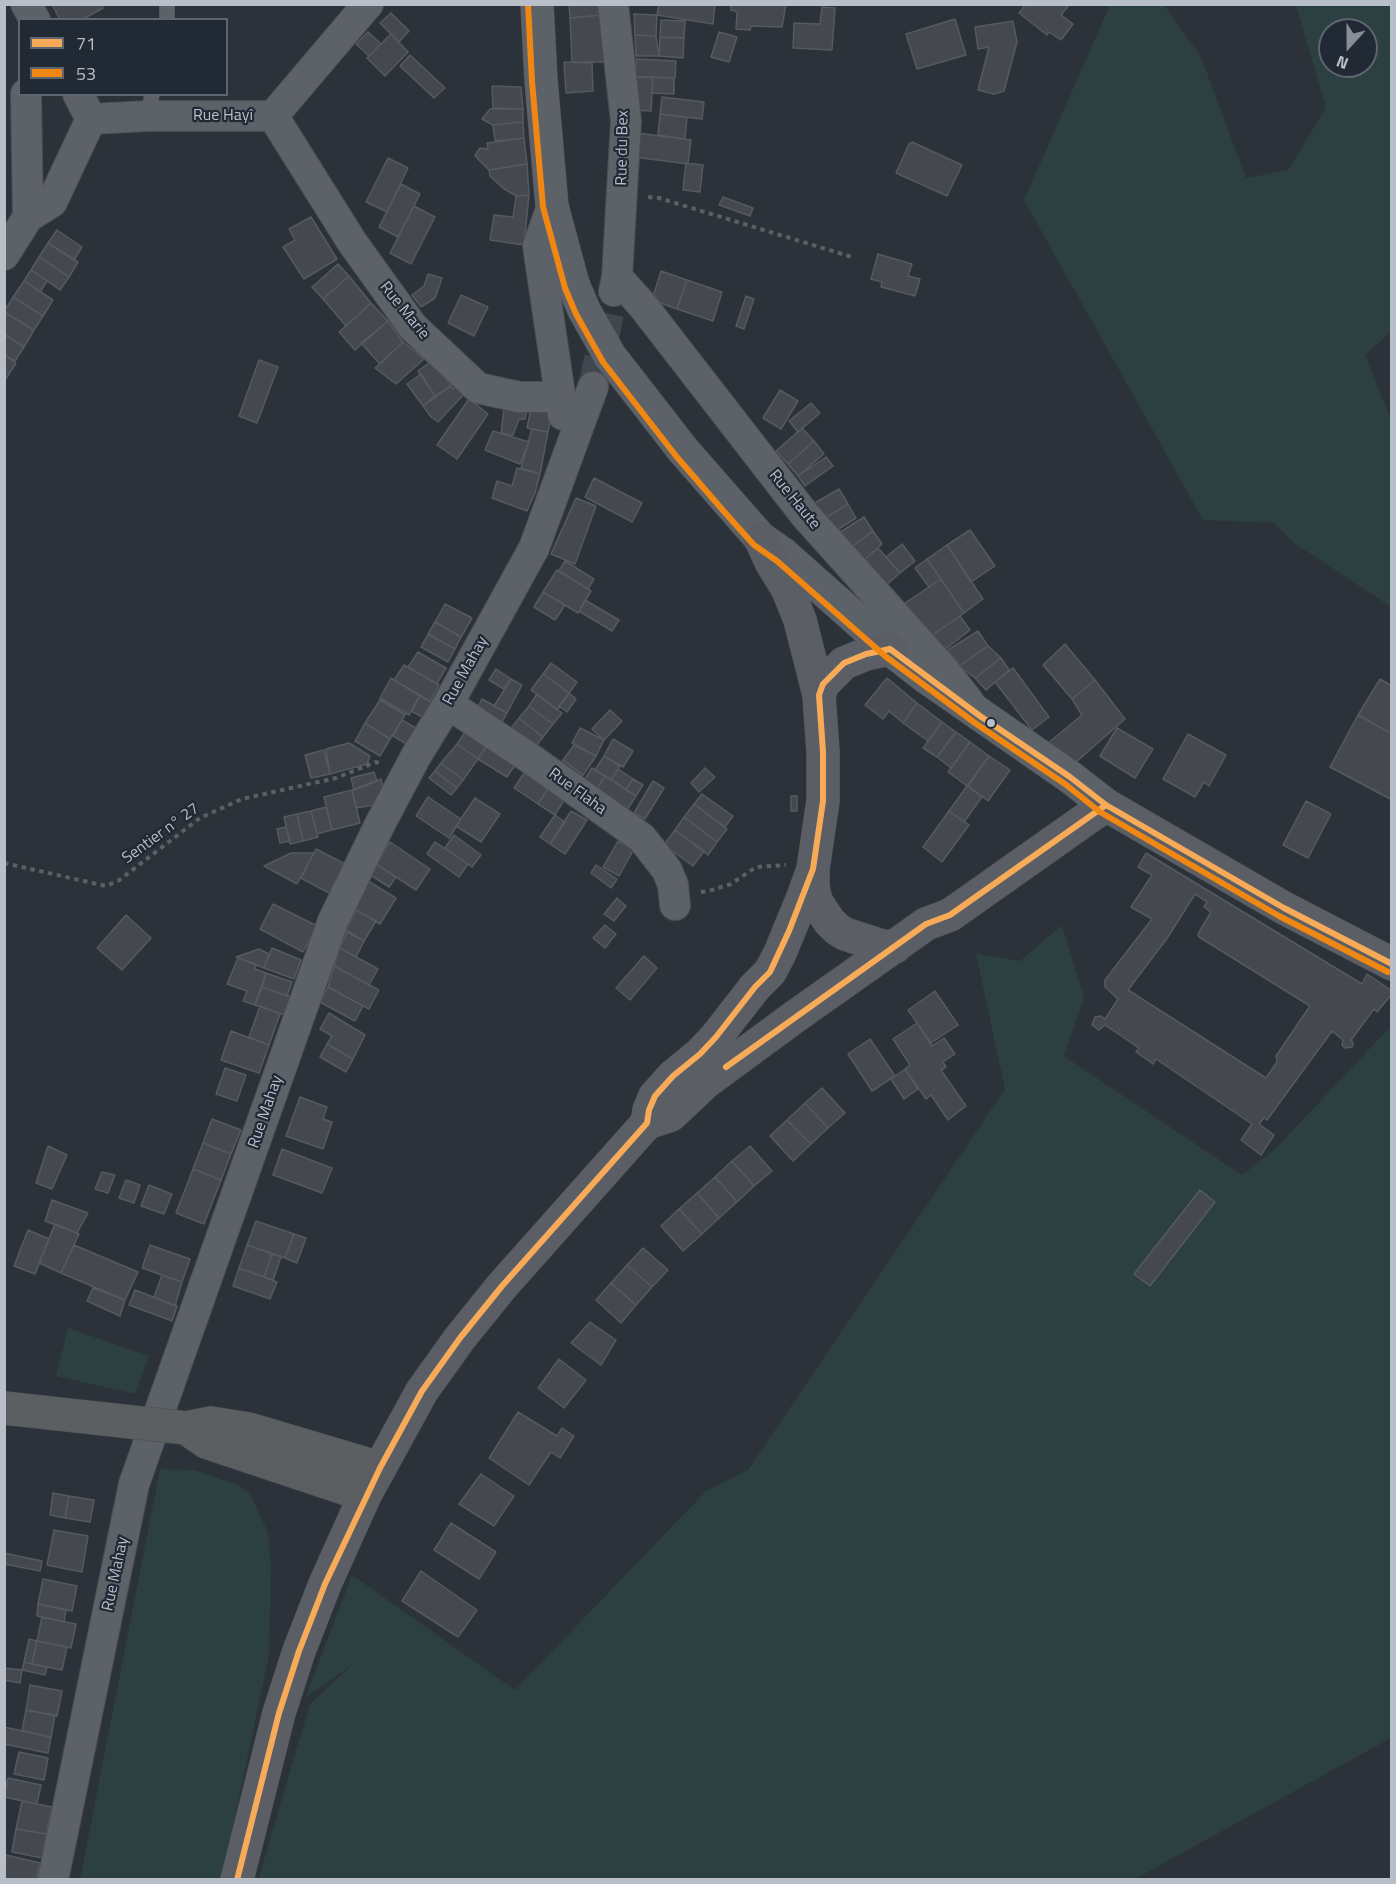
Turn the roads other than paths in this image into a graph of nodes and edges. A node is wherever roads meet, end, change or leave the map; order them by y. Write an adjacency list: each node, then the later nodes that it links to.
1 (25, 4): 5 (street)
2 (368, 4): 9 (street, Rue Hayî)
3 (537, 4): 10 (street)
4 (613, 4): 13 (street, Rue du Bex)
5 (34, 18)
6 (26, 96): 11 (street)
7 (150, 105): 8 (street, Rue Hayî); 9 (street, Rue Hayî)
8 (84, 107): 11 (street)
9 (273, 116): 15 (street, Rue Marie)
10 (552, 206): 15 (street); 17 (street)
11 (28, 217): 12 (street)
12 (4, 255)
13 (616, 284): 21 (street, Rue Haute)
14 (593, 387): 16 (street, Rue Mahay)
15 (560, 397): 16 (street)
16 (572, 440): 20 (street, Rue Mahay)
17 (760, 538): 18 (street); 19 (main road)
18 (890, 649): 19 (main road); 21 (street)
19 (819, 695): 23 (main road)
20 (448, 704): 24 (street, Rue Flaha); 30 (street, Rue Mahay)
21 (980, 716): 22 (street)
22 (1106, 805): 25 (main road); 26 (main road)
23 (813, 869): 25 (main road); 27 (main road)
24 (675, 905)
25 (895, 947): 27 (main road)
26 (1392, 964)
27 (647, 1123): 29 (main road)
28 (4, 1408): 29 (highway, bridge)
29 (372, 1481): 31 (main road)
30 (53, 1880)
31 (237, 1880)

